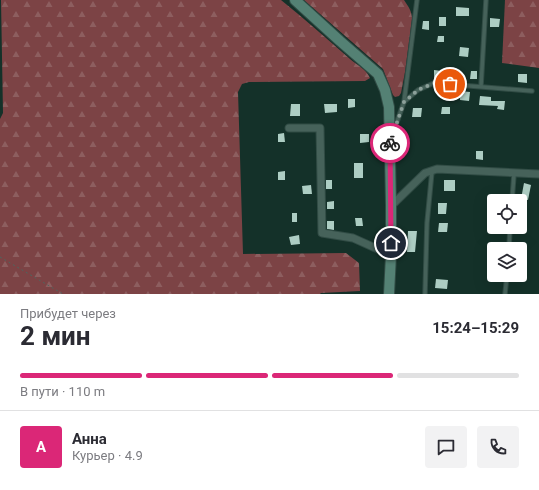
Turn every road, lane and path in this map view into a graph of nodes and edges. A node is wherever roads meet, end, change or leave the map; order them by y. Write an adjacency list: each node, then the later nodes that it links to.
1 (295, 0): 8 (main road)
2 (417, 0): 6 (lane)
3 (486, 0): 4 (lane)
4 (481, 86): 5 (lane); 6 (lane)
5 (532, 91)
6 (404, 102): 8 (lane)
7 (289, 128): 14 (street)
8 (390, 142): 13 (main road)
9 (432, 170): 10 (street); 13 (street); 19 (lane)
10 (514, 174): 11 (street); 12 (lane)
11 (539, 174)
12 (513, 194)
13 (391, 206): 14 (main road)
14 (391, 255): 18 (main road)
15 (0, 257): 17 (path)
16 (506, 282): 20 (lane)
17 (63, 294)
18 (389, 294)
19 (424, 294)
20 (505, 294)

